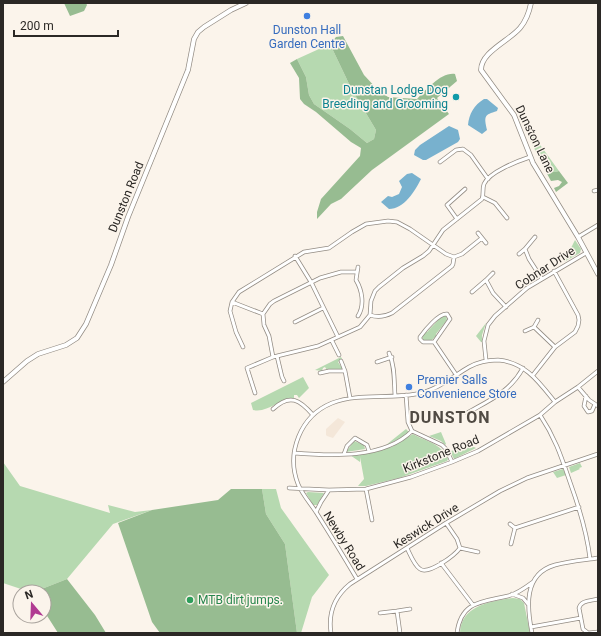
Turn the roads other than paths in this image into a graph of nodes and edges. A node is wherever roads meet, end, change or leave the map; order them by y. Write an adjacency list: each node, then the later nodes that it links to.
1 (246, 3): 64 (main road, Dunston Road)
2 (531, 3): 3 (main road, Dunston Lane)
3 (530, 157): 7 (street); 17 (main road, Dunston Lane)
4 (444, 159): 5 (street); 6 (street); 7 (street)
5 (440, 162)
6 (447, 164)
7 (488, 179): 9 (street)
8 (465, 190): 13 (street)
9 (483, 196): 11 (street); 13 (street)
10 (508, 211): 11 (street)
11 (504, 214): 12 (street)
12 (507, 218)
13 (457, 219): 20 (street)
14 (598, 225): 17 (street)
15 (478, 233): 18 (street)
16 (535, 237): 21 (street)
17 (578, 237): 22 (main road, Dunston Lane)
18 (482, 238): 19 (street); 25 (street)
19 (486, 243)
20 (433, 245): 24 (street); 25 (street); 39 (street)
21 (525, 249): 23 (street); 31 (street)
22 (586, 253): 27 (street, Cobnar Drive); 30 (main road, Dunston Lane)
23 (519, 254)
24 (295, 256): 33 (street); 35 (street)
25 (454, 257): 39 (street)
26 (358, 267): 28 (street)
27 (554, 271): 31 (street, Cobnar Drive); 49 (street)
28 (356, 272): 33 (street); 40 (street)
29 (493, 273): 32 (street)
30 (598, 274)
31 (542, 279): 36 (street, Cobnar Drive)
32 (486, 280): 34 (street); 36 (street)
33 (311, 282): 37 (street); 38 (street)
34 (472, 292)
35 (232, 302): 38 (street); 48 (street)
36 (506, 307): 54 (street, Cobnar Drive)
37 (323, 308): 42 (street); 45 (street)
38 (263, 314): 52 (street)
39 (370, 315): 45 (street)
40 (358, 316)
41 (538, 320): 43 (street)
42 (295, 322)
43 (534, 327): 44 (street); 49 (street)
44 (525, 331)
45 (338, 337): 46 (street)
46 (332, 341): 51 (street); 52 (street)
47 (434, 342): 47 (street); 62 (street)
48 (243, 347)
49 (555, 347): 61 (street)
50 (389, 353): 53 (street)
51 (339, 355)
52 (275, 356): 63 (street); 66 (street)
53 (392, 358): 56 (street); 67 (street)
54 (486, 360): 57 (street); 62 (street, Newby Road)
55 (341, 361): 59 (street)
56 (377, 362)
57 (524, 368): 61 (street); 73 (street)
58 (598, 370): 65 (street, Kirkstone Road)
59 (345, 371): 60 (street); 70 (street)
60 (320, 373)
61 (533, 375): 72 (street)
62 (457, 376): 68 (street, Newby Road)
63 (284, 381)
64 (3, 382)
65 (578, 387): 69 (street); 72 (street, Kirkstone Road)
66 (255, 393)
67 (395, 395): 68 (street, Newby Road); 70 (street, Newby Road)
68 (406, 395): 79 (street)
69 (586, 396): 74 (street); 74 (street)
70 (350, 398): 77 (street, Newby Road)
71 (479, 400): 73 (street)
72 (555, 402): 78 (street, Kirkstone Road)
73 (482, 405): 76 (street)
74 (596, 405)
75 (273, 409): 77 (street)
76 (467, 413)
77 (313, 415): 81 (street, Newby Road)
78 (540, 415): 84 (street, Kirkstone Road); 85 (street)
79 (412, 431): 80 (street); 84 (street)
80 (368, 451): 82 (street); 82 (street)
81 (294, 453): 82 (street); 88 (street, Newby Road)
82 (344, 454)
83 (598, 454): 85 (street, Keswick Drive)
84 (452, 462): 87 (street, Kirkstone Road)
85 (564, 466): 90 (street); 93 (street, Keswick Drive)
86 (289, 488): 88 (street, Kirkstone Road)
87 (366, 488): 89 (street, Kirkstone Road); 92 (street)
88 (300, 489): 89 (street, Kirkstone Road); 91 (street, Newby Road)
89 (329, 490): 91 (street, Newby Road)
90 (579, 507): 95 (street); 101 (street)
91 (316, 512): 103 (street, Newby Road)
92 (372, 520)
93 (446, 523): 97 (street, Keswick Drive); 98 (street)
94 (510, 524): 95 (street)
95 (515, 528): 96 (street)
96 (512, 544)
97 (407, 548): 102 (street); 103 (street, Keswick Drive)
98 (460, 548): 99 (street); 102 (street)
99 (478, 552)
100 (598, 558): 101 (street)
101 (590, 559): 104 (street)
102 (441, 563): 108 (street)
103 (357, 579): 115 (street, Keswick Drive)
104 (534, 581): 105 (street); 107 (street)
105 (512, 594): 107 (street); 108 (street)
106 (598, 599): 112 (street)
107 (528, 604): 113 (street)
108 (473, 605): 117 (street)
109 (410, 609): 110 (street)
110 (396, 611): 111 (street); 116 (street)
111 (380, 614)
112 (581, 618): 113 (street); 114 (street)
113 (531, 627): 118 (street)
114 (598, 632)
115 (331, 633)
116 (400, 633)
117 (457, 633)
118 (532, 633)

